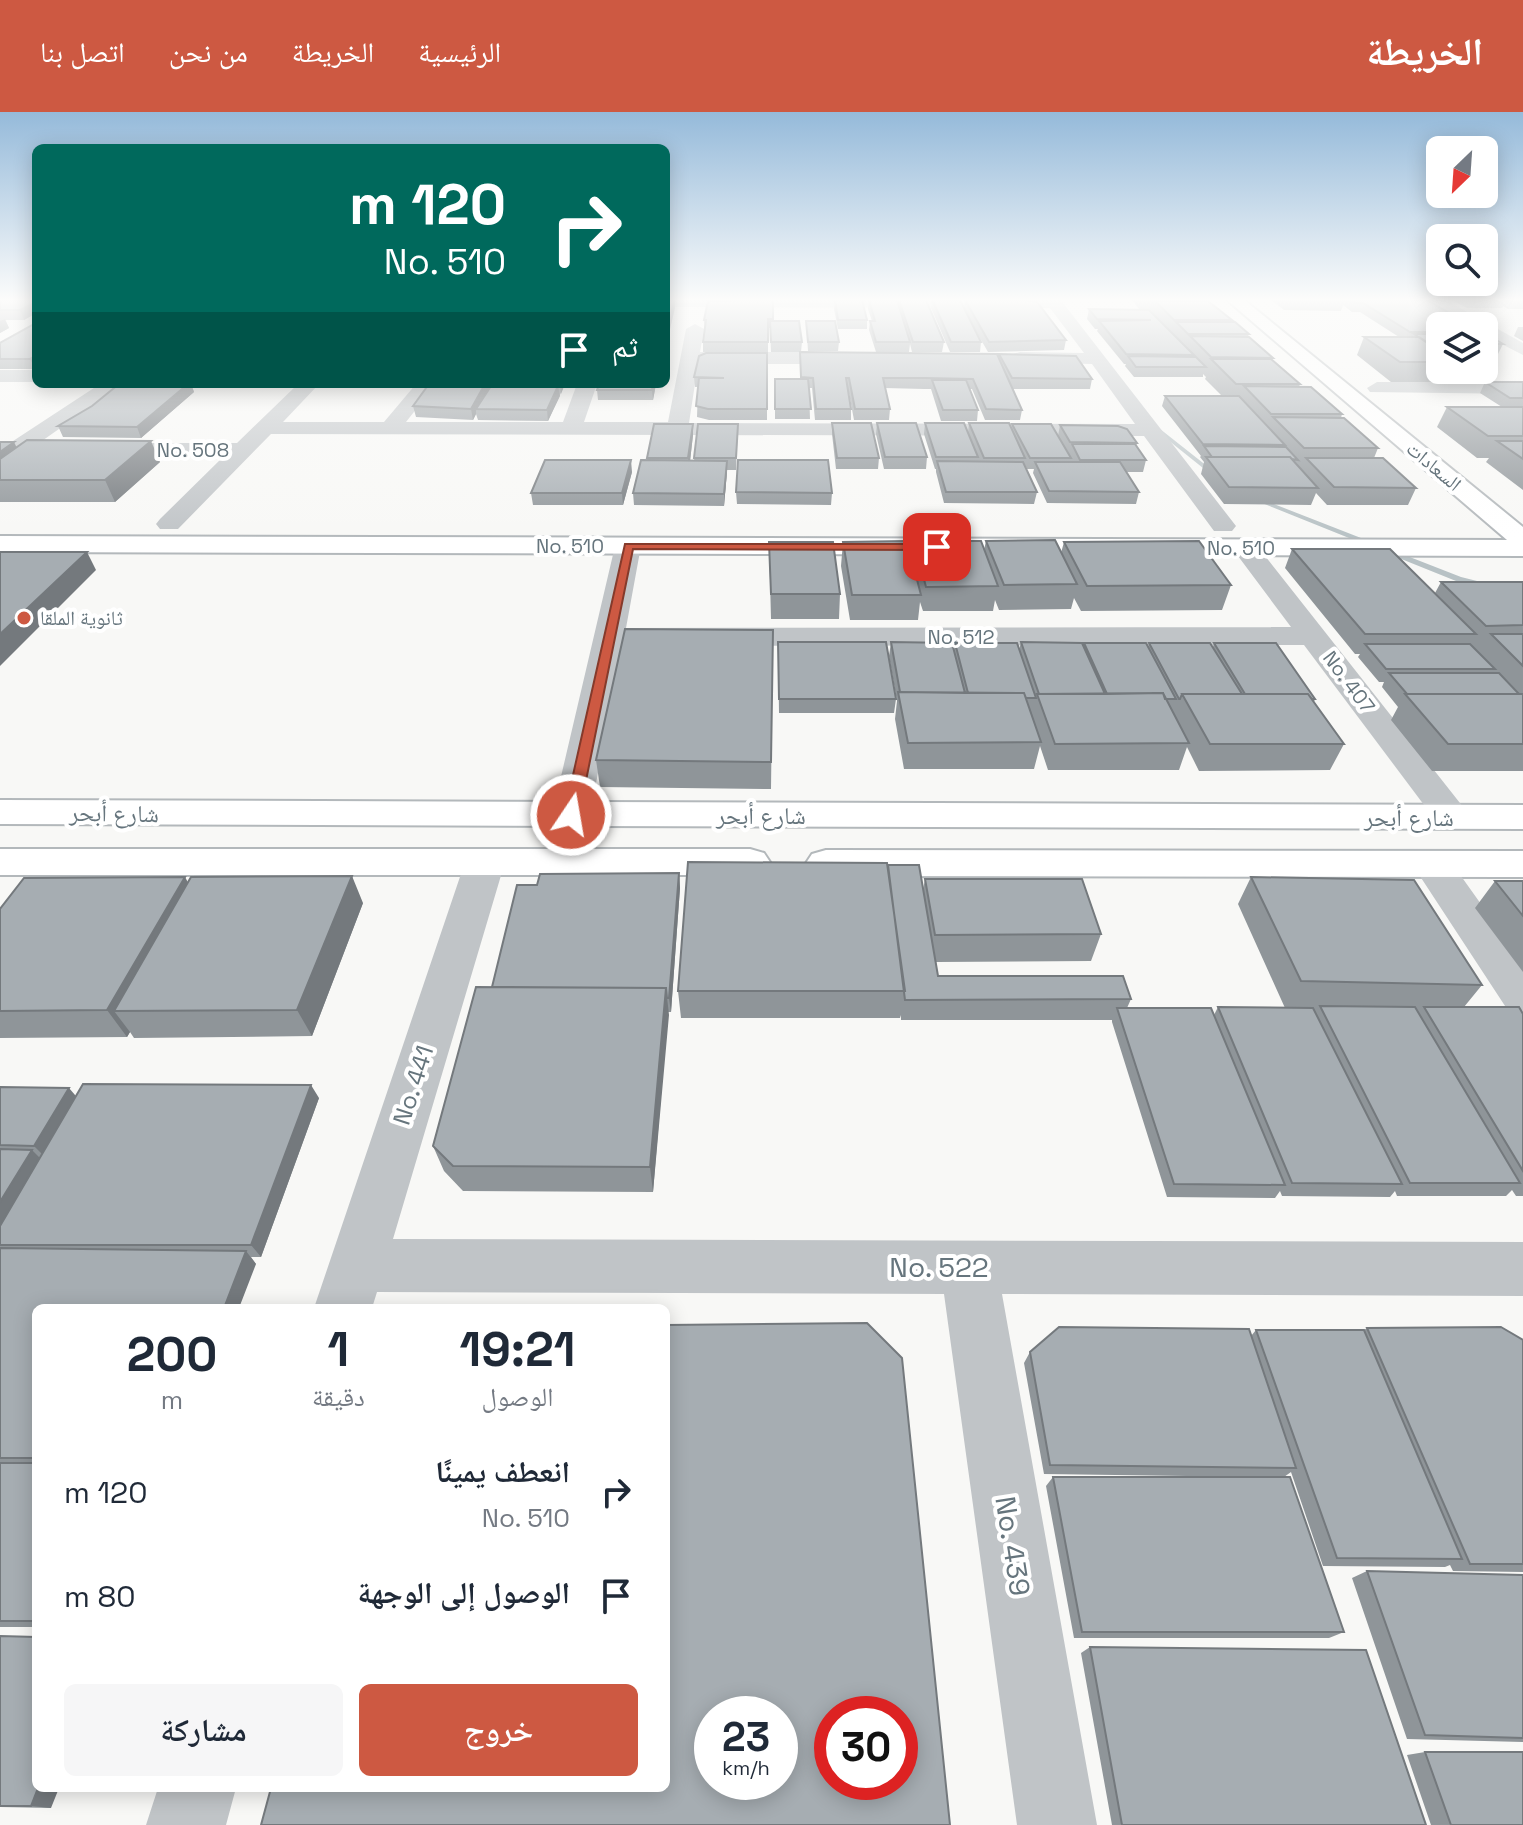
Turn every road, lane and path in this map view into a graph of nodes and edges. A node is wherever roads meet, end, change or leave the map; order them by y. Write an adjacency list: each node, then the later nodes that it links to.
1 (685, 379): 13 (street)
2 (1114, 379): 14 (street, No. 407)
3 (1329, 379): 21 (street, السعادات)
4 (107, 388): 15 (street)
5 (305, 388): 10 (street)
6 (423, 388): 11 (street)
7 (586, 388): 12 (street)
8 (1523, 388): 9 (street, السعادات)
9 (1401, 407)
10 (265, 428): 11 (street); 16 (street)
11 (390, 428): 12 (street)
12 (571, 428): 13 (street)
13 (677, 429): 14 (street)
14 (1152, 430): 20 (street, No. 407)
15 (8, 450): 16 (street, No. 508)
16 (243, 450): 18 (street)
17 (0, 523): 18 (street, No. 510)
18 (170, 524): 20 (street, No. 510); 23 (street)
19 (1461, 527): 20 (street, No. 510); 21 (street, No. 510); 25 (street)
20 (1234, 537): 24 (street, No. 510); 25 (street, No. 510); 26 (street, No. 407)
21 (1518, 538): 25 (street, No. 510)
22 (0, 544): 23 (street, No. 510)
23 (151, 545): 24 (street, No. 510)
24 (628, 546): 27 (street)
25 (1479, 548)
26 (1313, 636): 27 (street, No. 512); 30 (street, No. 407)
27 (609, 637): 29 (street)
28 (0, 812): 29 (street, شارع أبحر)
29 (571, 815): 30 (street, شارع أبحر)
30 (1452, 817): 31 (street, شارع أبحر)
31 (1523, 817)
32 (0, 862): 33 (street, شارع أبحر)
33 (49, 862): 34 (street, شارع أبحر); 37 (street)
34 (485, 862): 35 (street, شارع أبحر); 41 (street, No. 441)
35 (1432, 864): 36 (street, شارع أبحر); 38 (street)
36 (1523, 864)
37 (25, 894)
38 (1523, 997)
39 (969, 1267): 40 (street, No. 522); 41 (street, No. 522); 44 (street, No. 439)
40 (1523, 1269)
41 (349, 1287)
42 (196, 1792): 43 (street)
43 (186, 1825)
44 (1057, 1825)

